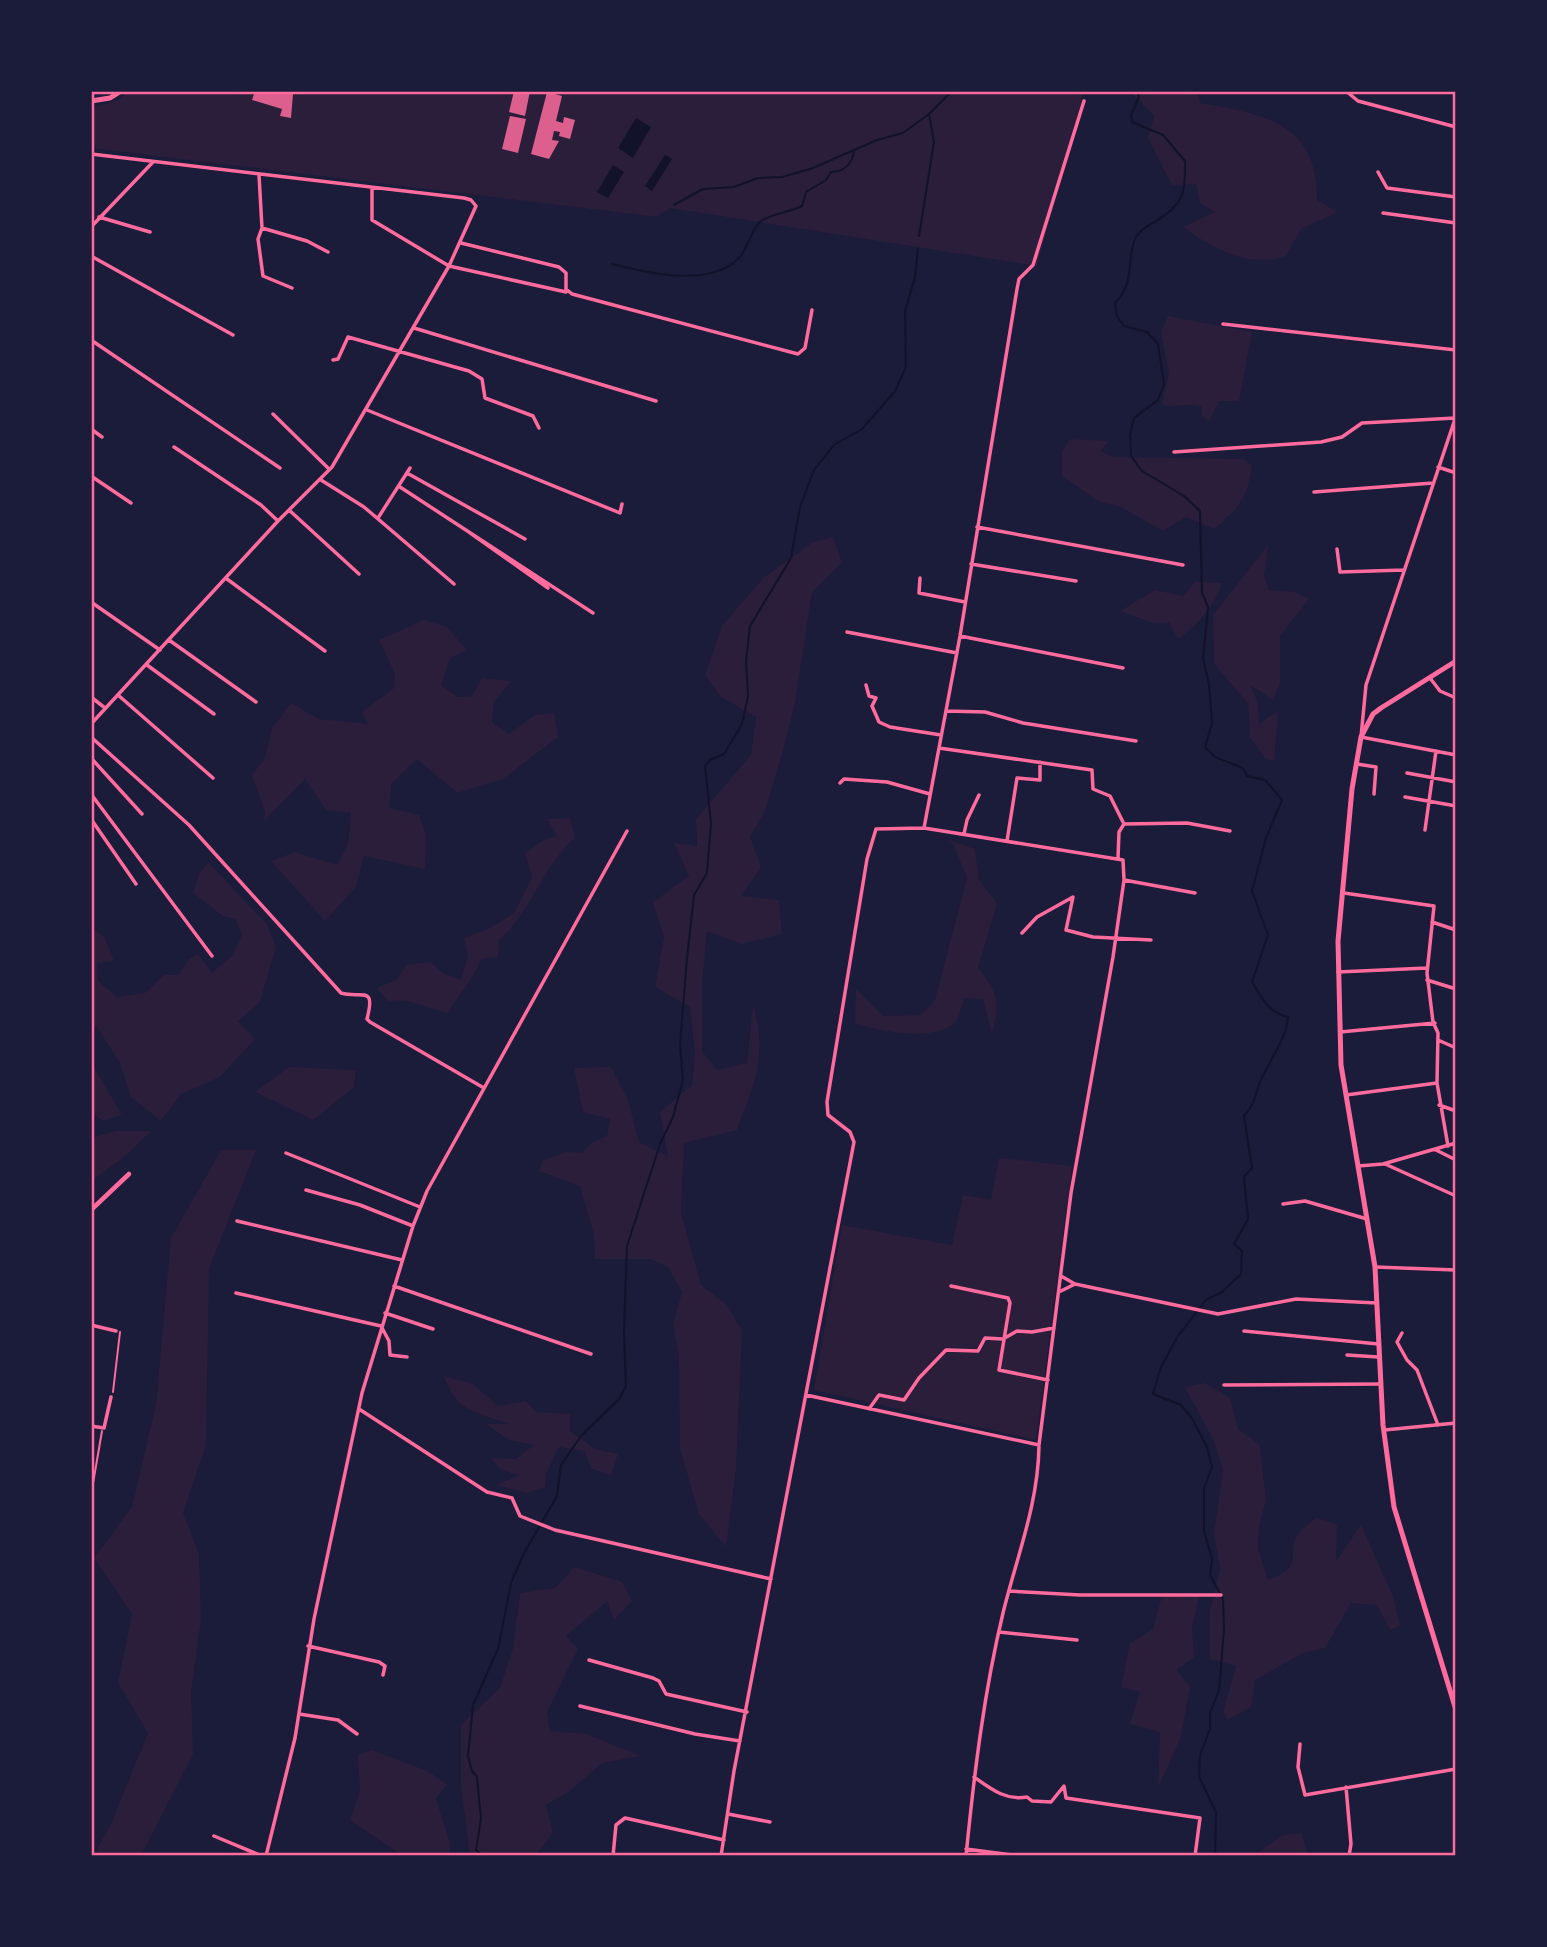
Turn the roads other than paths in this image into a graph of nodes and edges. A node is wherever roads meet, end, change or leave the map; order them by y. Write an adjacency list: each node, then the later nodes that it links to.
1 (121, 91): 3 (main road)
2 (1346, 91): 5 (street)
3 (91, 101)
4 (1084, 101): 55 (street)
5 (1456, 127)
6 (91, 154): 7 (street)
7 (153, 162): 9 (street); 13 (street)
8 (1378, 172): 11 (street)
9 (259, 174): 10 (street); 16 (street)
10 (372, 188): 18 (street); 21 (street)
11 (1456, 197)
12 (1384, 213): 14 (street)
13 (99, 217): 15 (street); 17 (street)
14 (1456, 223)
15 (91, 227)
16 (262, 228): 19 (street); 22 (street)
17 (150, 232)
18 (461, 243): 21 (street); 23 (street)
19 (328, 252)
20 (91, 256): 27 (street)
21 (449, 266): 23 (street); 26 (street)
22 (292, 288)
23 (568, 292): 24 (street)
24 (812, 310)
25 (1223, 324): 29 (street)
26 (414, 327): 30 (street); 32 (street)
27 (233, 335)
28 (91, 340): 42 (street)
29 (1456, 350)
30 (401, 351): 31 (street); 33 (street); 36 (street)
31 (333, 360)
32 (656, 401)
33 (366, 410): 43 (street); 51 (street)
34 (273, 414): 43 (street)
35 (1456, 417): 40 (street); 41 (street)
36 (539, 428)
37 (91, 429): 38 (street)
38 (102, 437)
39 (174, 447): 54 (street)
40 (1174, 452)
41 (1438, 467): 44 (street); 47 (street)
42 (280, 468)
43 (329, 469): 46 (street)
44 (1456, 473)
45 (91, 476): 50 (street)
46 (321, 480): 52 (street); 53 (street)
47 (1433, 483): 49 (street); 61 (street)
48 (400, 487): 53 (street); 56 (street); 57 (street)
49 (1314, 492)
50 (131, 503)
51 (622, 505)
52 (289, 510): 54 (street); 62 (street)
53 (378, 518): 66 (street)
54 (278, 521): 64 (street)
55 (977, 527): 59 (street); 60 (street)
56 (465, 529): 67 (street); 70 (street)
57 (525, 539)
58 (1337, 549): 61 (street)
59 (971, 564): 65 (street); 69 (street)
60 (1183, 565)
61 (1404, 570): 92 (street)
62 (359, 574)
63 (920, 578): 69 (street)
64 (227, 579): 73 (street); 75 (street)
65 (1076, 581)
66 (454, 584)
67 (548, 588)
68 (91, 602): 74 (street)
69 (965, 602): 72 (street)
70 (593, 613)
71 (847, 632): 76 (street)
72 (960, 636): 76 (street); 79 (street)
73 (169, 640): 74 (street); 85 (street)
74 (160, 650): 78 (street)
75 (325, 651)
76 (957, 653): 87 (street)
77 (1456, 661): 80 (main road)
78 (146, 665): 82 (street); 88 (street)
79 (1123, 668)
80 (1429, 677): 84 (street); 92 (main road)
81 (866, 685): 90 (street)
82 (118, 695): 86 (street); 101 (street)
83 (91, 696): 86 (street)
84 (1456, 698)
85 (256, 702)
86 (105, 708): 89 (street)
87 (946, 711): 90 (street); 93 (street)
88 (214, 714)
89 (91, 724)
90 (941, 736): 94 (street)
91 (91, 737): 141 (street)
92 (1361, 737): 95 (street); 99 (main road)
93 (1136, 741)
94 (939, 748): 98 (street); 106 (street)
95 (1436, 751): 96 (street); 102 (street)
96 (1456, 755)
97 (91, 758): 112 (street)
98 (1041, 762): 114 (street); 120 (street)
99 (1356, 764): 107 (street); 124 (main road)
100 (1407, 774): 102 (street)
101 (213, 778)
102 (1431, 778): 103 (street); 110 (street)
103 (1456, 782)
104 (840, 783): 106 (street)
105 (91, 794): 131 (street)
106 (930, 794): 115 (street)
107 (1374, 794)
108 (979, 795): 119 (street)
109 (1405, 797): 110 (street)
110 (1428, 801): 111 (street); 116 (street)
111 (1456, 806)
112 (142, 814)
113 (91, 819): 123 (street)
114 (1124, 824): 118 (street); 121 (street)
115 (923, 828): 119 (street); 188 (street)
116 (1425, 830)
117 (627, 831): 141 (street)
118 (1230, 831)
119 (964, 834): 120 (street)
120 (1007, 841): 121 (street)
121 (1118, 858): 122 (street)
122 (1124, 880): 125 (street); 129 (street)
123 (136, 884)
124 (1342, 892): 126 (street); 133 (main road)
125 (1195, 893)
126 (1432, 922): 127 (street); 132 (street)
127 (1456, 930)
128 (1022, 933): 129 (street)
129 (1116, 939): 130 (street); 164 (street)
130 (1151, 940)
131 (212, 956)
132 (1427, 968): 133 (street); 134 (street)
133 (1338, 972): 137 (main road)
134 (1427, 980): 135 (street); 136 (street)
135 (1456, 989)
136 (1435, 1023): 137 (street); 138 (street)
137 (1340, 1032): 142 (main road)
138 (1438, 1038): 139 (street); 140 (street)
139 (1456, 1048)
140 (1437, 1083): 142 (street); 143 (street)
141 (484, 1088): 156 (street)
142 (1345, 1095): 151 (main road)
143 (1439, 1105): 144 (street); 146 (street)
144 (1456, 1111)
145 (1456, 1143): 146 (street)
146 (1448, 1146): 147 (street)
147 (1436, 1150): 149 (street); 150 (street)
148 (286, 1153): 156 (street)
149 (1456, 1160)
150 (1383, 1164): 151 (street); 154 (street)
151 (1359, 1166): 158 (main road)
152 (129, 1174): 157 (street)
153 (306, 1189): 160 (street)
154 (1456, 1196)
155 (1283, 1204): 158 (street)
156 (420, 1208): 160 (street)
157 (91, 1210)
158 (1367, 1219): 162 (main road)
159 (237, 1221): 161 (street)
160 (413, 1226): 161 (street)
161 (402, 1260): 166 (street)
162 (1375, 1267): 163 (street); 170 (main road)
163 (1456, 1270)
164 (1062, 1276): 165 (street); 168 (street)
165 (1074, 1284): 168 (street); 170 (street)
166 (394, 1286): 171 (street); 181 (street)
167 (951, 1286): 179 (street)
168 (1060, 1291): 174 (street)
169 (236, 1293): 173 (street)
170 (1377, 1303): 180 (main road)
171 (385, 1313): 173 (street); 175 (street)
172 (91, 1325): 176 (street)
173 (381, 1326): 183 (street); 190 (street)
174 (1055, 1327): 179 (street); 185 (street)
175 (433, 1329)
176 (116, 1331)
177 (1244, 1331): 180 (street)
178 (1402, 1333): 193 (street)
179 (1003, 1339): 185 (street); 191 (street)
180 (1380, 1344): 184 (main road)
181 (591, 1354)
182 (1347, 1355): 184 (street)
183 (407, 1357)
184 (1381, 1357): 186 (main road)
185 (1048, 1380): 196 (street)
186 (1381, 1384): 187 (street); 195 (main road)
187 (1224, 1385)
188 (806, 1395): 191 (street); 197 (street)
189 (111, 1397): 194 (street)
190 (359, 1409): 197 (street); 202 (street)
191 (869, 1409): 196 (street)
192 (1456, 1423): 193 (street)
193 (1438, 1425): 195 (street)
194 (91, 1426)
195 (1384, 1430): 206 (main road)
196 (1039, 1445): 198 (street)
197 (771, 1579): 207 (street)
198 (1009, 1591): 199 (street); 200 (street)
199 (1221, 1595)
200 (999, 1632): 201 (street); 213 (street)
201 (1077, 1640)
202 (309, 1646): 204 (street); 208 (street)
203 (589, 1660): 207 (street)
204 (383, 1675)
205 (579, 1706): 210 (street)
206 (1456, 1710)
207 (747, 1712): 210 (street)
208 (299, 1714): 209 (street); 220 (street)
209 (357, 1734)
210 (740, 1741): 215 (street)
211 (1300, 1744): 214 (street)
212 (1456, 1769): 214 (street)
213 (974, 1777): 219 (street); 225 (street)
214 (1346, 1787): 226 (street)
215 (728, 1814): 216 (street); 218 (street)
216 (770, 1822)
217 (214, 1836): 220 (street)
218 (724, 1840): 221 (street); 222 (street)
219 (967, 1849): 223 (street); 224 (street)
220 (264, 1856)
221 (612, 1856)
222 (721, 1856)
223 (966, 1856)
224 (1019, 1856)
225 (1195, 1856)
226 (1349, 1856)

